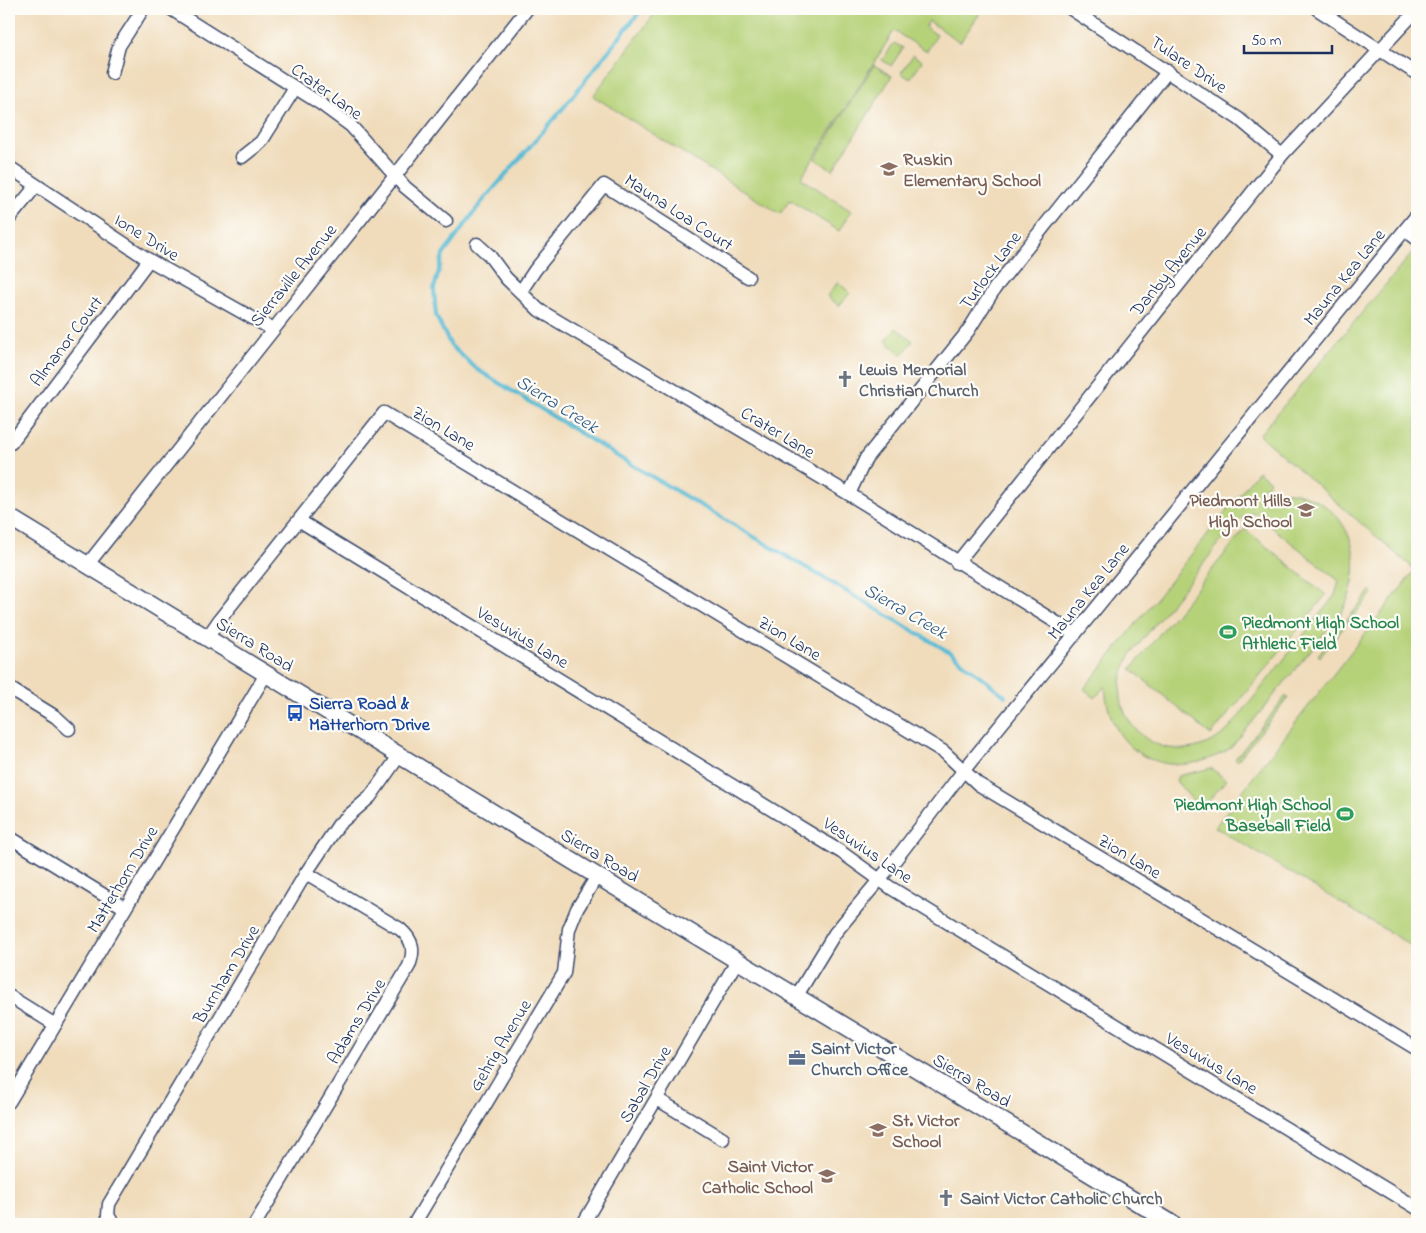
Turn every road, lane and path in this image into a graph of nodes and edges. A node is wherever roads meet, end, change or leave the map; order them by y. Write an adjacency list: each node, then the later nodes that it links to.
1 (144, 9): 9 (street)
2 (171, 9): 11 (street, Crater Lane)
3 (527, 9): 15 (street, Sierraville Avenue)
4 (1071, 9): 8 (street, Tulare Drive)
5 (1317, 9): 7 (street)
6 (1417, 10): 7 (street, Danby Avenue)
7 (1381, 50): 10 (street); 12 (street, Danby Avenue)
8 (1168, 70): 12 (street, Tulare Drive); 28 (street, Turlock Lane)
9 (112, 73)
10 (1417, 74)
11 (295, 88): 13 (street); 15 (street, Crater Lane)
12 (1282, 155): 31 (street, Danby Avenue)
13 (242, 157)
14 (9, 167): 16 (street, Ione Drive)
15 (396, 177): 19 (street, Crater Lane); 26 (street, Sierraville Avenue)
16 (36, 186): 18 (street); 23 (street, Ione Drive)
17 (1417, 215): 20 (street, Mauna Kea Lane)
18 (9, 219)
19 (446, 220)
20 (1405, 230): 21 (street); 33 (street, Mauna Kea Lane)
21 (1417, 239)
22 (477, 244): 25 (street, Crater Lane)
23 (149, 260): 26 (street, Ione Drive); 27 (street, Almanor Court)
24 (748, 277): 25 (street, Mauna Loa Court)
25 (521, 291): 28 (street, Crater Lane)
26 (272, 330): 32 (street, Sierraville Avenue)
27 (11, 443)
28 (849, 494): 31 (street, Crater Lane)
29 (9, 517): 32 (street, Sierra Road)
30 (300, 521): 34 (street, Zion Lane); 39 (street, Zion Lane); 43 (street, Vesuvius Lane)
31 (957, 563): 33 (street, Crater Lane)
32 (88, 564): 34 (street, Sierra Road)
33 (1075, 634): 39 (street, Mauna Kea Lane)
34 (207, 638): 35 (street, Sierra Road)
35 (266, 674): 38 (street, Sierra Road); 44 (street, Matterhorn Drive)
36 (9, 688): 37 (street)
37 (69, 729)
38 (398, 756): 41 (street, Burnham Drive); 42 (street, Sierra Road)
39 (964, 770): 43 (street, Mauna Kea Lane); 49 (street, Zion Lane)
40 (9, 837): 44 (street)
41 (306, 873): 54 (street, Burnham Drive); 55 (street, Adams Drive)
42 (597, 876): 45 (street, Sierra Road); 56 (street, Gehrig Avenue)
43 (879, 879): 47 (street, Mauna Kea Lane); 53 (street, Vesuvius Lane)
44 (125, 908): 48 (street, Matterhorn Drive)
45 (737, 961): 47 (street, Sierra Road); 50 (street, Sabal Drive)
46 (9, 996): 48 (street)
47 (796, 997): 58 (street, Sierra Road)
48 (54, 1024): 51 (street, Matterhorn Drive)
49 (1417, 1049)
50 (657, 1098): 52 (street); 57 (street, Sabal Drive)
51 (9, 1102)
52 (723, 1139)
53 (1417, 1208)
54 (113, 1224)
55 (255, 1224)
56 (414, 1224)
57 (583, 1224)
58 (1173, 1224)

